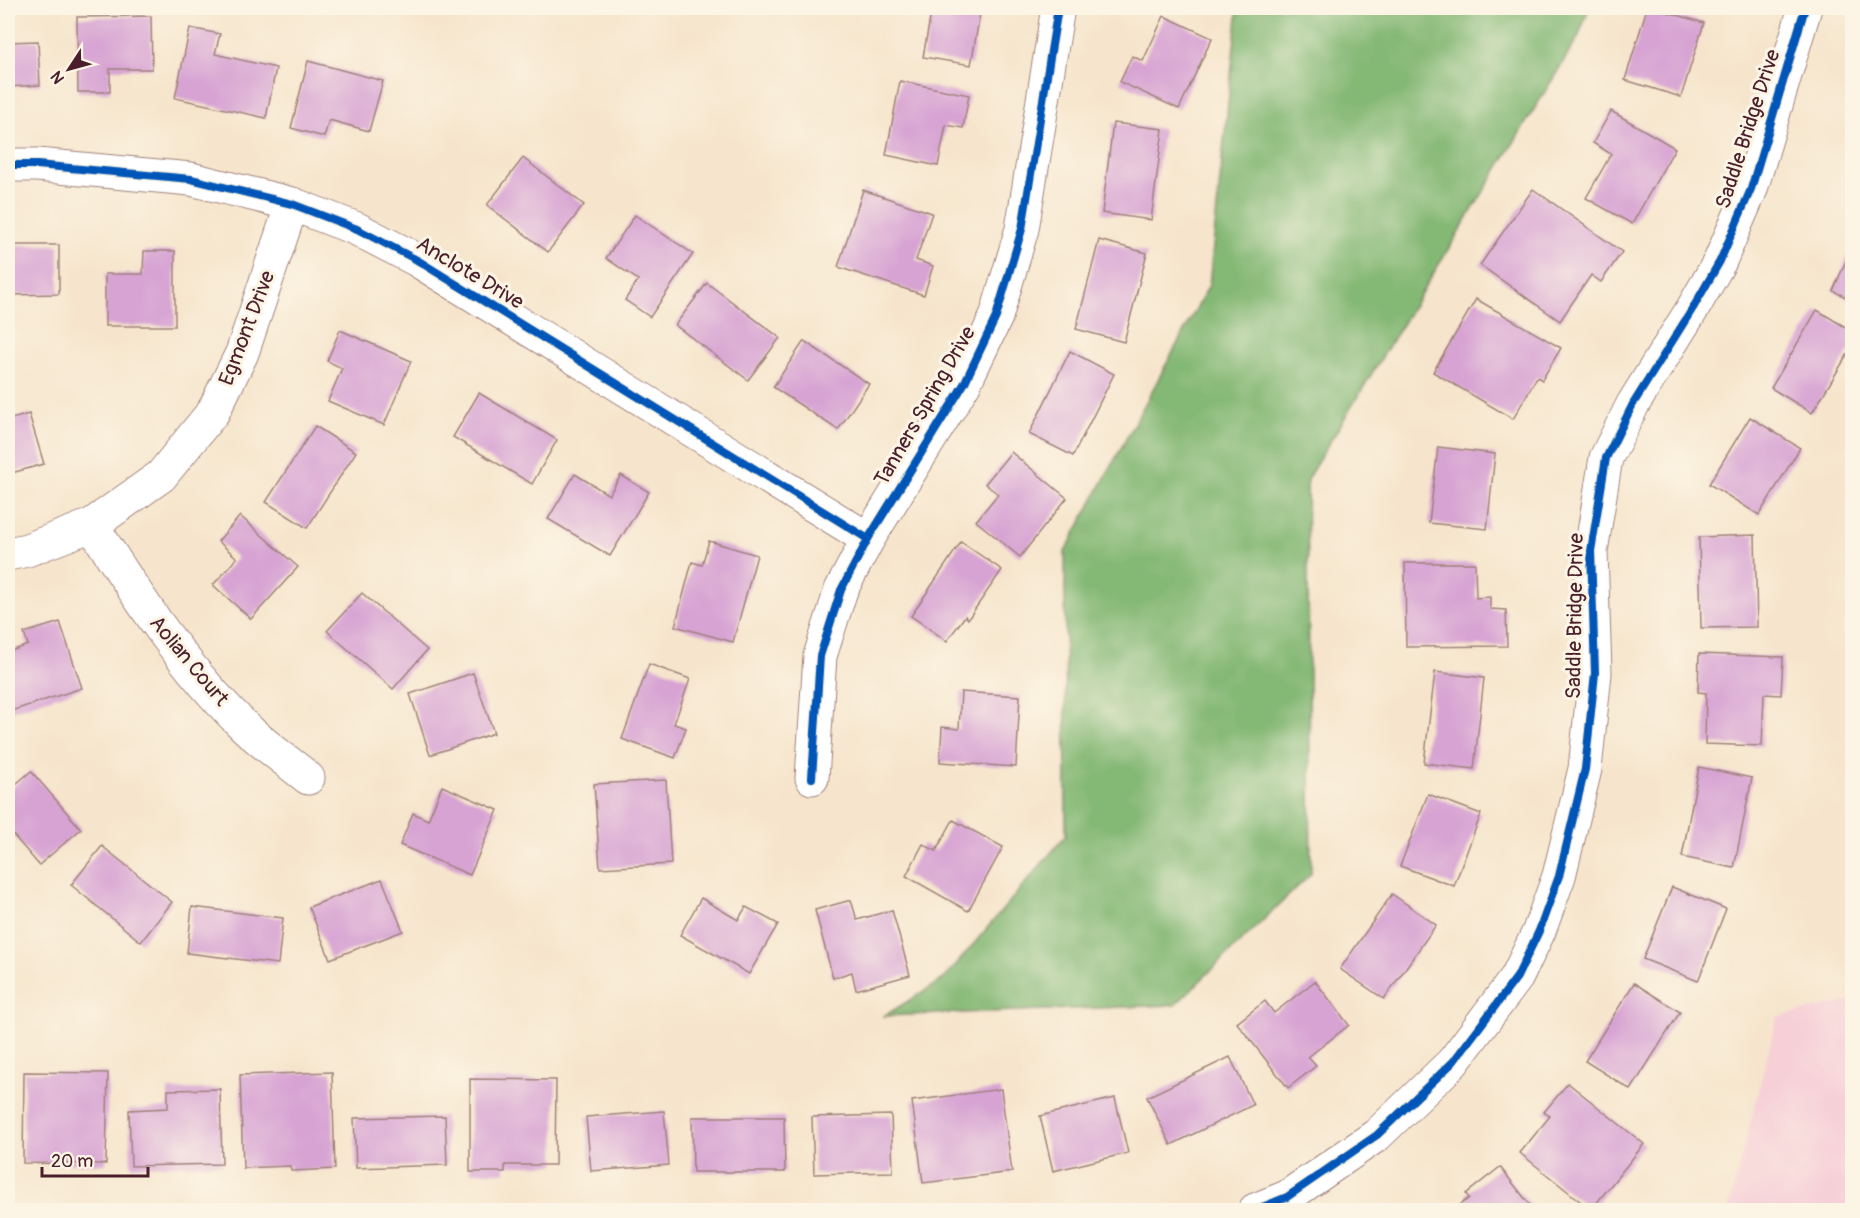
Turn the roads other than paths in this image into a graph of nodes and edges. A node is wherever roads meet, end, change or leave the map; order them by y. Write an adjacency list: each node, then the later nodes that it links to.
1 (1058, 8): 6 (street, Tanners Spring Drive)
2 (1805, 8): 10 (street, Saddle Bridge Drive)
3 (8, 165): 4 (street, Anclote Drive)
4 (292, 204): 5 (street, Egmont Drive); 6 (street, Anclote Drive)
5 (92, 525): 7 (street, Egmont Drive); 8 (street, Aolian Court)
6 (868, 539): 9 (street, Tanners Spring Drive)
7 (8, 554)
8 (308, 778)
9 (812, 778)
10 (1256, 1210)

